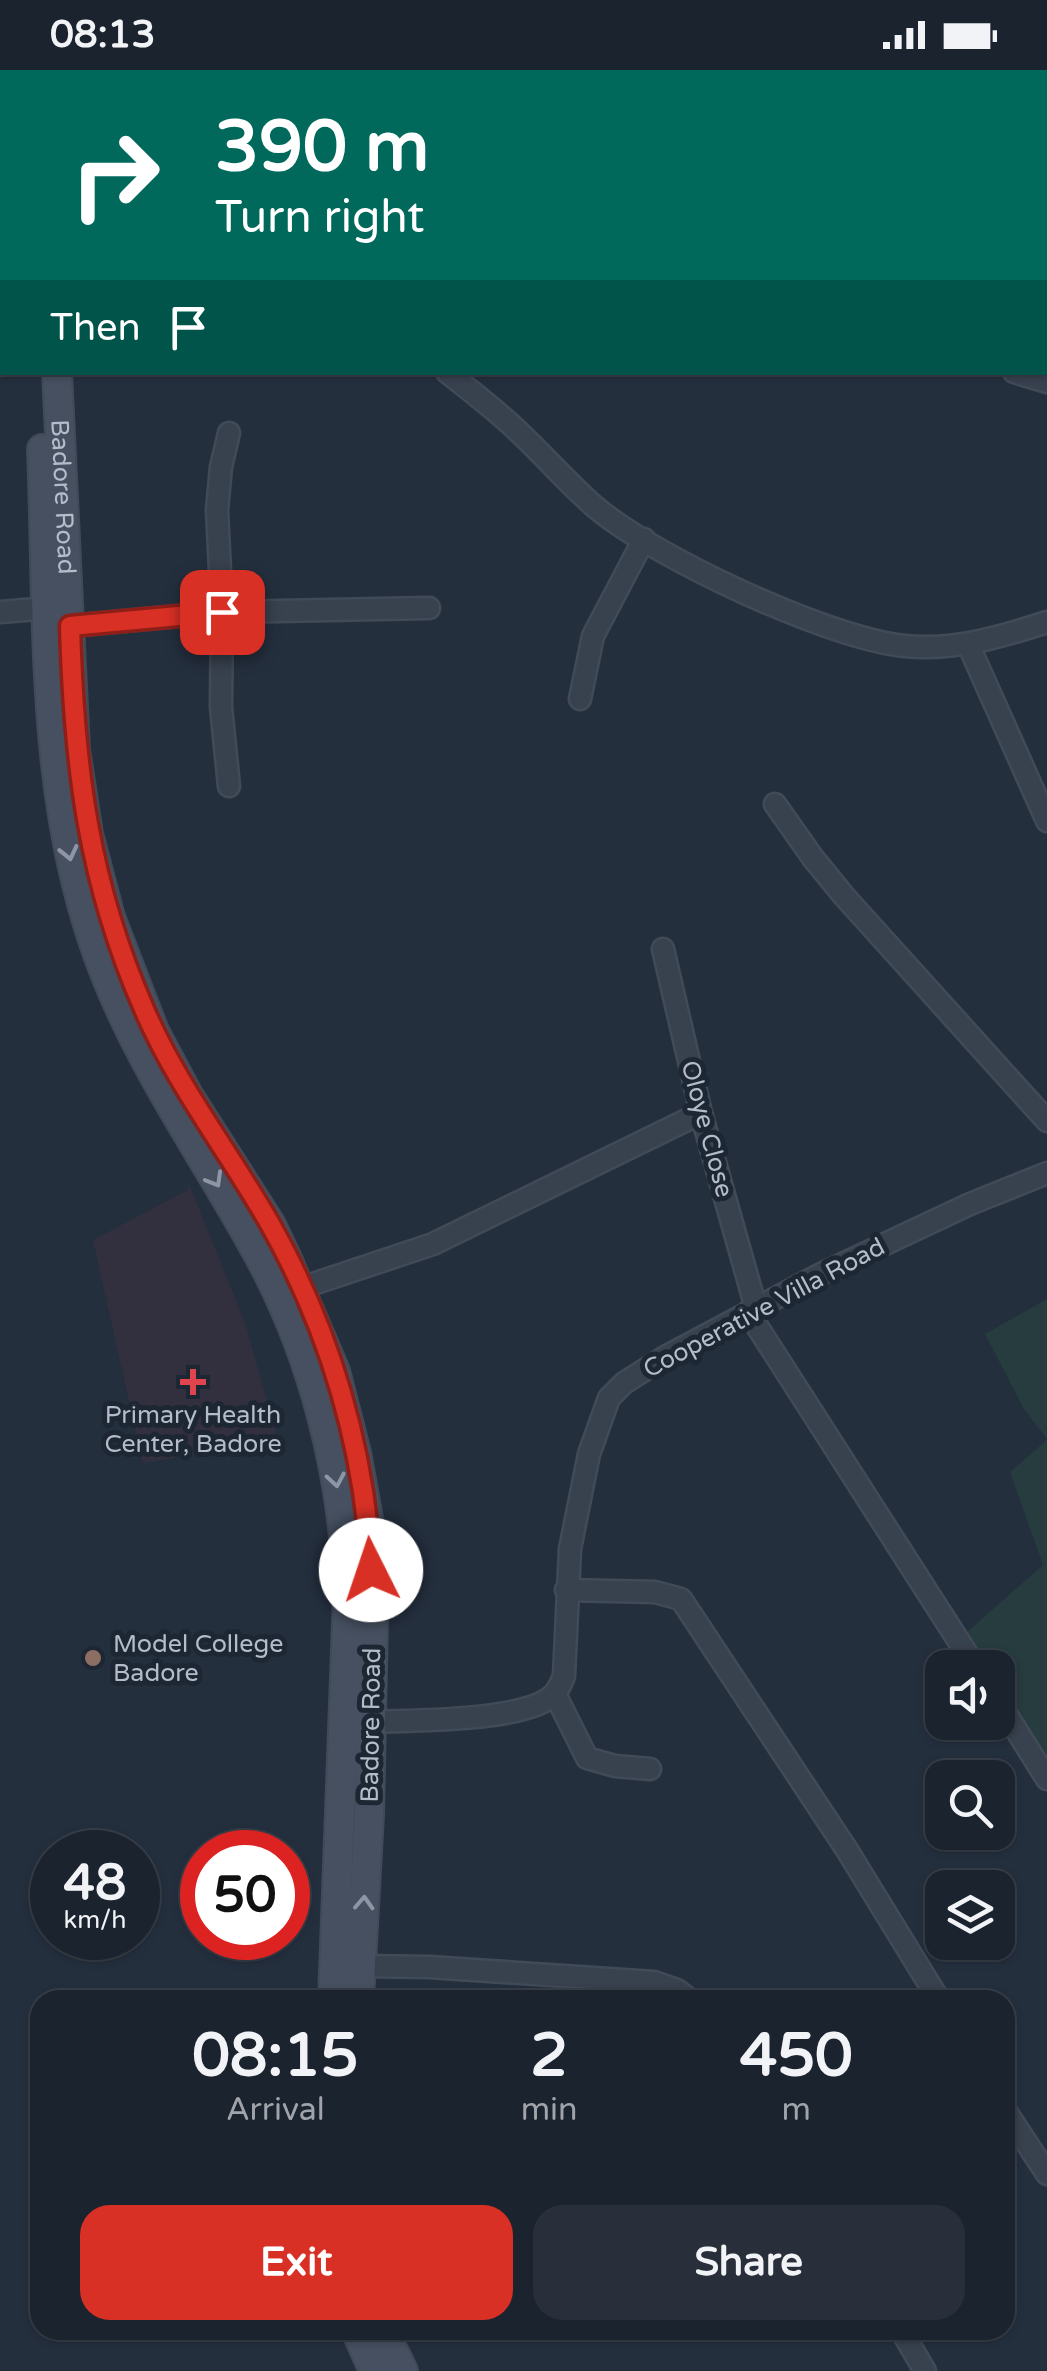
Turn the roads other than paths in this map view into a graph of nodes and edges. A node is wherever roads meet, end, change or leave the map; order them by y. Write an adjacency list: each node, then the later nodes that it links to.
1 (38, 375): 9 (main road, Badore Road)
2 (57, 375): 9 (main road, Badore Road)
3 (451, 375): 5 (street)
4 (229, 433): 8 (street)
5 (644, 539): 11 (street); 12 (street)
6 (429, 608): 8 (street)
7 (0, 612): 9 (street)
8 (222, 612): 9 (street); 13 (street)
9 (59, 617): 20 (main road, Badore Road); 22 (main road, Badore Road, one-way to 22)
10 (1047, 622): 11 (street)
11 (968, 644): 15 (street)
12 (580, 699)
13 (229, 786)
14 (775, 804): 18 (street)
15 (1047, 821)
16 (664, 949): 17 (street, Oloye Close)
17 (702, 1114): 20 (street); 21 (street, Oloye Close)
18 (1047, 1121)
19 (1047, 1173): 21 (street, Cooperative Villa Road)
20 (300, 1288): 22 (main road, Badore Road)
21 (752, 1310): 23 (street, Cooperative Villa Road); 24 (street, Oloye Close)
22 (359, 1571): 26 (main road, Badore Road); 31 (main road, Badore Road)
23 (566, 1590): 25 (street, Cooperative Villa Road); 34 (street)
24 (965, 1650)
25 (554, 1694): 26 (street); 28 (street)
26 (370, 1722): 30 (main road, Badore Road, one-way to 26)
27 (1015, 1728): 29 (street)
28 (650, 1769)
29 (1047, 1779)
30 (361, 1966): 32 (main road, Badore Road); 33 (street)
31 (333, 1990)
32 (360, 1990)
33 (677, 1990)
34 (933, 1990)
35 (1015, 2125): 36 (street)
36 (1047, 2174)
37 (360, 2340): 40 (main road)
38 (388, 2340): 41 (main road)
39 (907, 2340): 42 (street)
40 (374, 2371)
41 (403, 2371)
42 (925, 2371)

